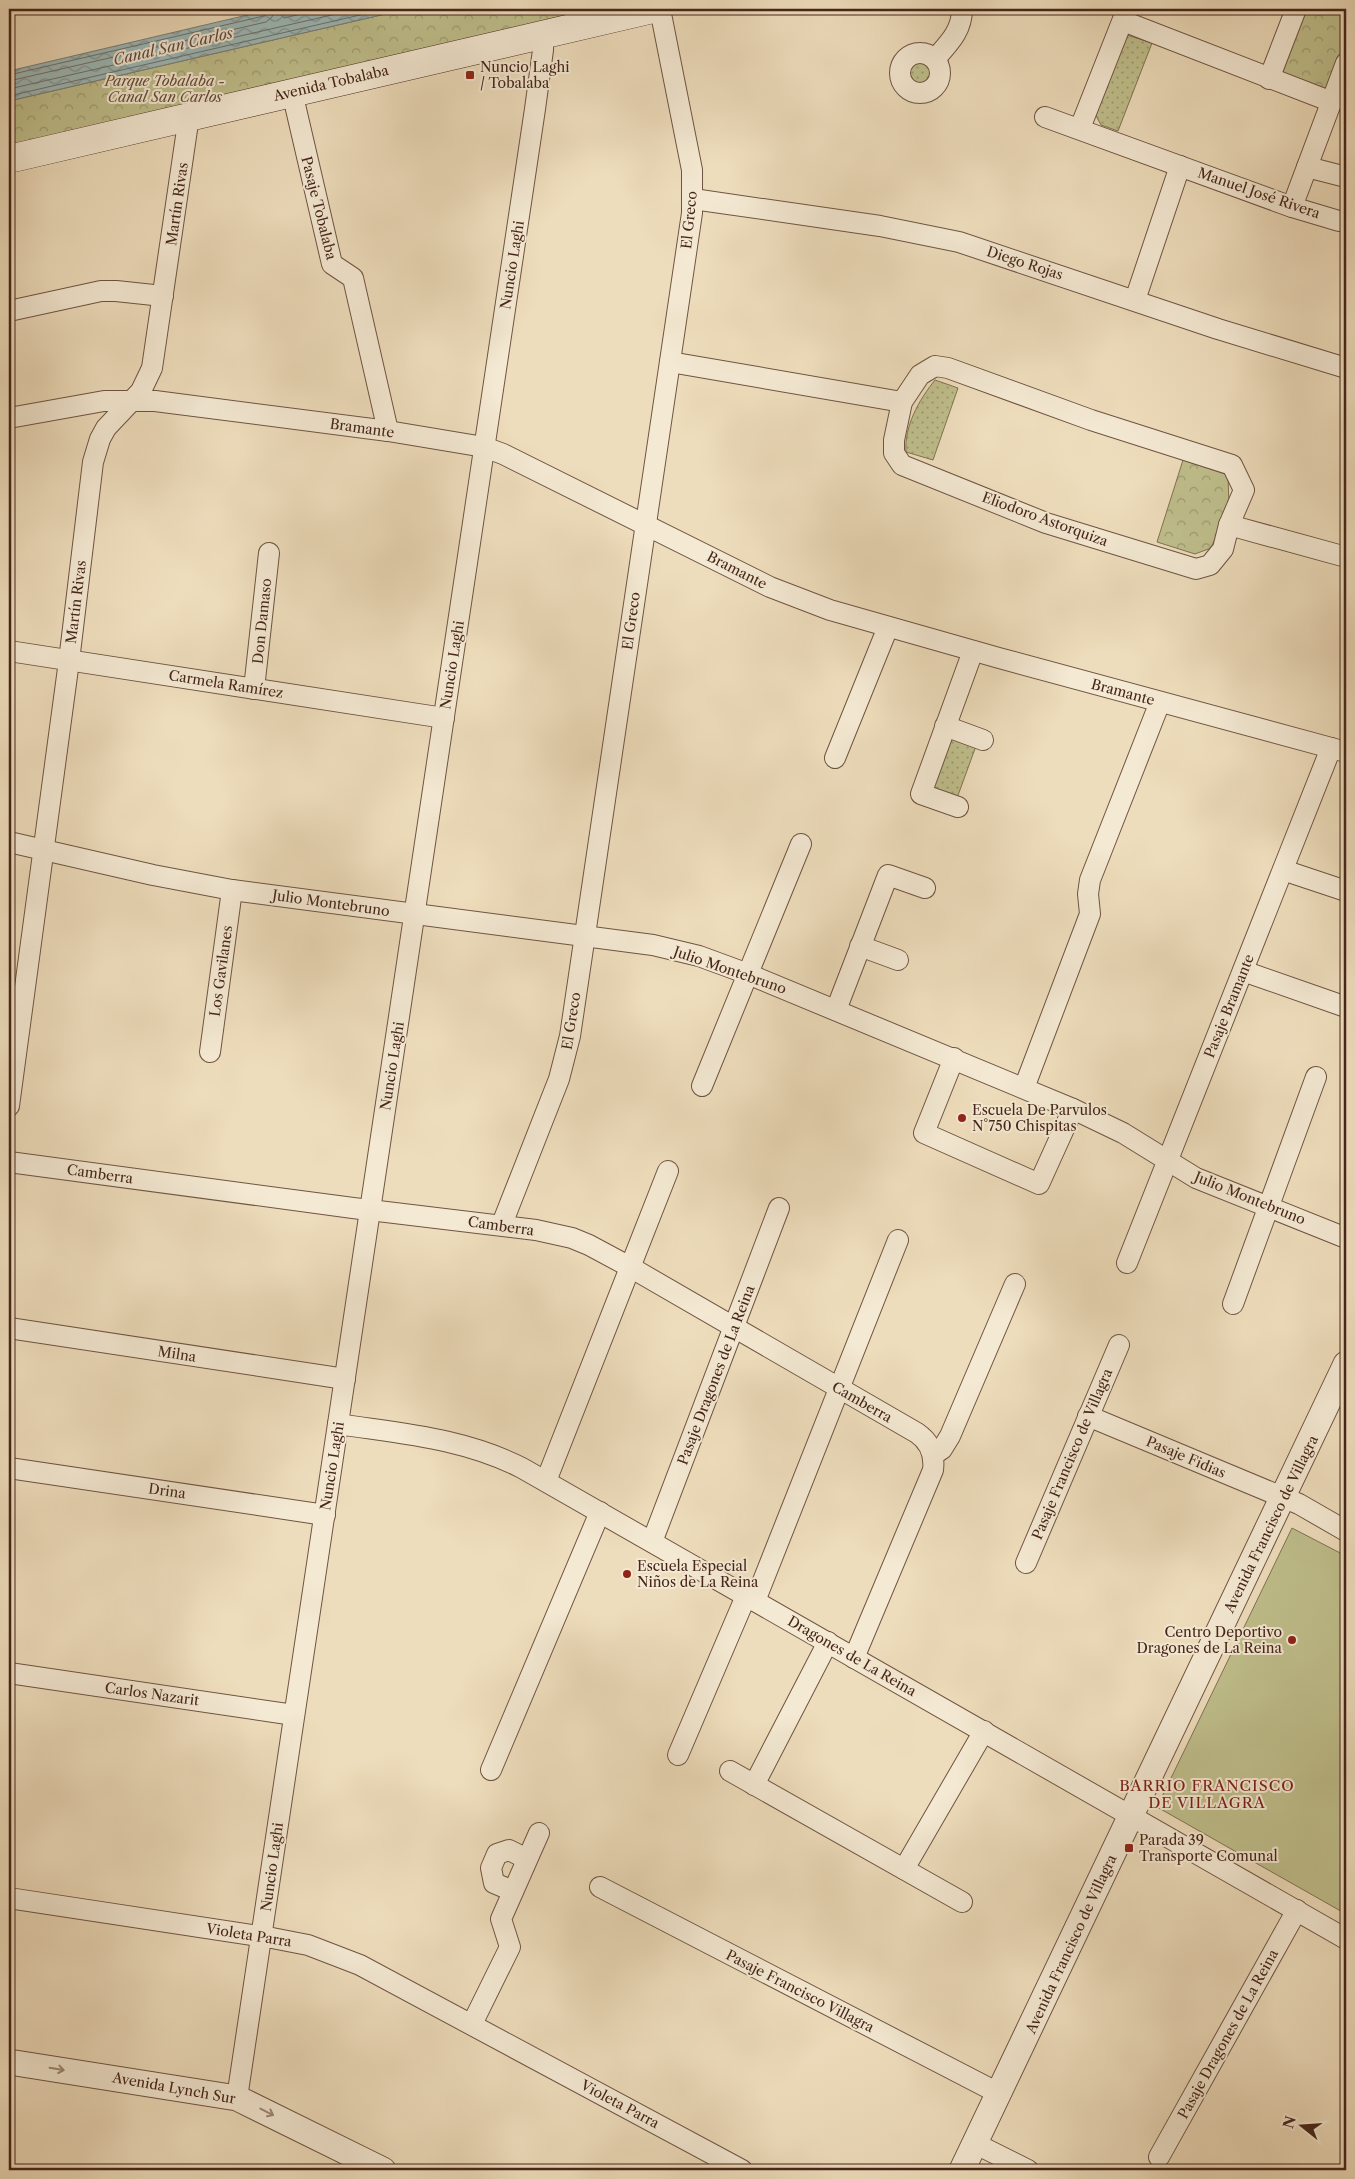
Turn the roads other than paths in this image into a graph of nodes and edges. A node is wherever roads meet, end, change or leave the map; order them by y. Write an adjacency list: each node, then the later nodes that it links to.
1 (653, 9): 6 (main road, Avenida Tobalaba)
2 (660, 9): 19 (street, El Greco)
3 (962, 9): 7 (street)
4 (1296, 9): 9 (street)
5 (1125, 15): 9 (street); 14 (street)
6 (542, 34): 10 (main road, Avenida Tobalaba); 31 (street, Nuncio Laghi)
7 (935, 59)
8 (1346, 63): 11 (street)
9 (1269, 79): 11 (street)
10 (292, 92): 12 (main road, Avenida Tobalaba); 30 (street, Pasaje Tobalaba)
11 (1332, 102): 17 (street)
12 (189, 116): 15 (main road, Avenida Tobalaba); 22 (street, Martín Rivas)
13 (1045, 116): 14 (street, Manuel José Rivera)
14 (1080, 128): 16 (street, Manuel José Rivera)
15 (9, 159)
16 (1180, 166): 20 (street, Manuel José Rivera); 23 (street, Manuel José Rivera)
17 (1307, 167): 18 (street); 20 (street)
18 (1346, 178)
19 (693, 199): 23 (street, Diego Rojas); 25 (street, El Greco)
20 (1292, 207): 21 (street, Manuel José Rivera)
21 (1339, 220)
22 (163, 296): 24 (street); 27 (street, Martín Rivas)
23 (1135, 300): 26 (street, Diego Rojas)
24 (9, 311)
25 (670, 362): 28 (street); 32 (street, El Greco)
26 (1346, 368)
27 (133, 400): 29 (street, Bramante); 30 (street, Bramante); 39 (street, Martín Rivas)
28 (902, 402): 33 (street, Eliodoro Astorquiza); 33 (street, Eliodoro Astorquiza)
29 (9, 418)
30 (388, 431): 31 (street, Bramante)
31 (484, 447): 32 (street, Bramante); 42 (street, Nuncio Laghi)
32 (645, 524): 36 (street, Bramante); 56 (street, El Greco)
33 (1229, 525): 35 (street)
34 (269, 553): 40 (street, Don Damaso)
35 (1346, 557)
36 (888, 627): 38 (street, Bramante); 46 (street)
37 (9, 651): 39 (street, Carmela Ramírez)
38 (973, 651): 41 (street, Bramante); 43 (street)
39 (69, 660): 40 (street, Carmela Ramírez); 50 (street, Martín Rivas)
40 (254, 689): 42 (street, Carmela Ramírez)
41 (1160, 702): 45 (street, Bramante); 67 (street)
42 (444, 718): 55 (street, Nuncio Laghi)
43 (945, 726): 44 (street); 47 (street)
44 (983, 740)
45 (1339, 750): 51 (street, Pasaje Bramante)
46 (835, 758)
47 (958, 807)
48 (9, 842): 50 (street, Julio Montebruno)
49 (801, 844): 60 (street)
50 (43, 850): 53 (street, Julio Montebruno); 68 (street, Martín Rivas)
51 (1283, 870): 54 (street); 59 (street, Pasaje Bramante)
52 (924, 888): 57 (street)
53 (232, 890): 55 (street, Julio Montebruno); 63 (street, Los Gavilanes)
54 (1346, 891)
55 (415, 914): 56 (street, Julio Montebruno); 75 (street, Nuncio Laghi)
56 (584, 936): 60 (street, Julio Montebruno); 76 (street, El Greco)
57 (860, 946): 58 (street); 62 (street)
58 (898, 960)
59 (1242, 971): 61 (street); 70 (street, Pasaje Bramante)
60 (748, 974): 62 (street, Julio Montebruno); 66 (street)
61 (1346, 1007)
62 (836, 1010): 64 (street, Julio Montebruno)
63 (210, 1052)
64 (954, 1058): 67 (street, Julio Montebruno); 69 (street)
65 (1316, 1078): 73 (street)
66 (702, 1086)
67 (1024, 1088): 69 (street, Julio Montebruno)
68 (9, 1106)
69 (1072, 1109): 70 (street, Julio Montebruno)
70 (1167, 1161): 73 (street, Julio Montebruno); 79 (street, Pasaje Bramante)
71 (9, 1162): 75 (street, Camberra)
72 (668, 1171): 80 (street)
73 (1269, 1206): 77 (street, Julio Montebruno); 82 (street)
74 (779, 1208): 83 (street, Pasaje Dragones de La Reina)
75 (370, 1210): 76 (street, Camberra); 87 (street, Nuncio Laghi)
76 (502, 1224): 80 (street, Camberra)
77 (1346, 1238)
78 (898, 1240): 88 (street)
79 (1127, 1263)
80 (630, 1267): 83 (street, Camberra); 93 (street)
81 (1015, 1284): 91 (street)
82 (1233, 1304)
83 (734, 1327): 88 (street, Camberra); 98 (street, Pasaje Dragones de La Reina)
84 (9, 1328): 87 (street, Milna)
85 (1119, 1345): 89 (street, Pasaje Francisco de Villagra)
86 (1346, 1364): 94 (street, Avenida Francisco de Villagra)
87 (345, 1379): 90 (street, Nuncio Laghi)
88 (839, 1389): 91 (street, Camberra); 100 (street)
89 (1088, 1416): 94 (street, Pasaje Fidias); 99 (street, Pasaje Francisco de Villagra)
90 (338, 1424): 93 (street, Dragones de La Reina); 96 (street, Nuncio Laghi)
91 (933, 1456): 102 (street)
92 (9, 1468): 96 (street, Drina)
93 (546, 1481): 95 (street, Dragones de La Reina)
94 (1284, 1498): 97 (street, Pasaje Fidias); 110 (street, Avenida Francisco de Villagra)
95 (600, 1512): 98 (street, Dragones de La Reina); 107 (street)
96 (325, 1515): 104 (street, Nuncio Laghi)
97 (1346, 1531)
98 (652, 1542): 100 (street, Dragones de La Reina)
99 (1026, 1563)
100 (751, 1598): 101 (street, Dragones de La Reina); 106 (street)
101 (828, 1642): 102 (street, Dragones de La Reina); 109 (street)
102 (854, 1658): 105 (street, Dragones de La Reina)
103 (9, 1673): 104 (street, Carlos Nazarit)
104 (294, 1715): 119 (street, Nuncio Laghi)
105 (984, 1732): 110 (street, Dragones de La Reina); 113 (street)
106 (678, 1755)
107 (491, 1770)
108 (730, 1771): 109 (street)
109 (754, 1785): 113 (street)
110 (1132, 1816): 118 (street, Dragones de La Reina); 123 (street, Avenida Francisco de Villagra)
111 (539, 1833): 112 (street)
112 (527, 1859): 115 (street); 115 (street)
113 (904, 1869): 117 (street)
114 (600, 1887): 123 (street, Pasaje Francisco Villagra)
115 (513, 1891): 121 (street)
116 (9, 1898): 119 (street, Violeta Parra)
117 (962, 1902)
118 (1297, 1910): 120 (street, Dragones de La Reina); 126 (street, Pasaje Dragones de La Reina)
119 (261, 1937): 121 (street, Violeta Parra); 124 (street, Nuncio Laghi)
120 (1346, 1938)
121 (472, 2024): 128 (street, Violeta Parra)
122 (9, 2062): 124 (street, Avenida Lynch Sur, one-way to 124)
123 (1000, 2094): 125 (street, Avenida Francisco de Villagra)
124 (237, 2098): 127 (street, Avenida Lynch Sur, one-way to 127)
125 (976, 2144): 129 (street, Avenida Francisco de Villagra); 130 (street)
126 (1159, 2157)
127 (383, 2170)
128 (742, 2170)
129 (962, 2170)
130 (1028, 2170)

